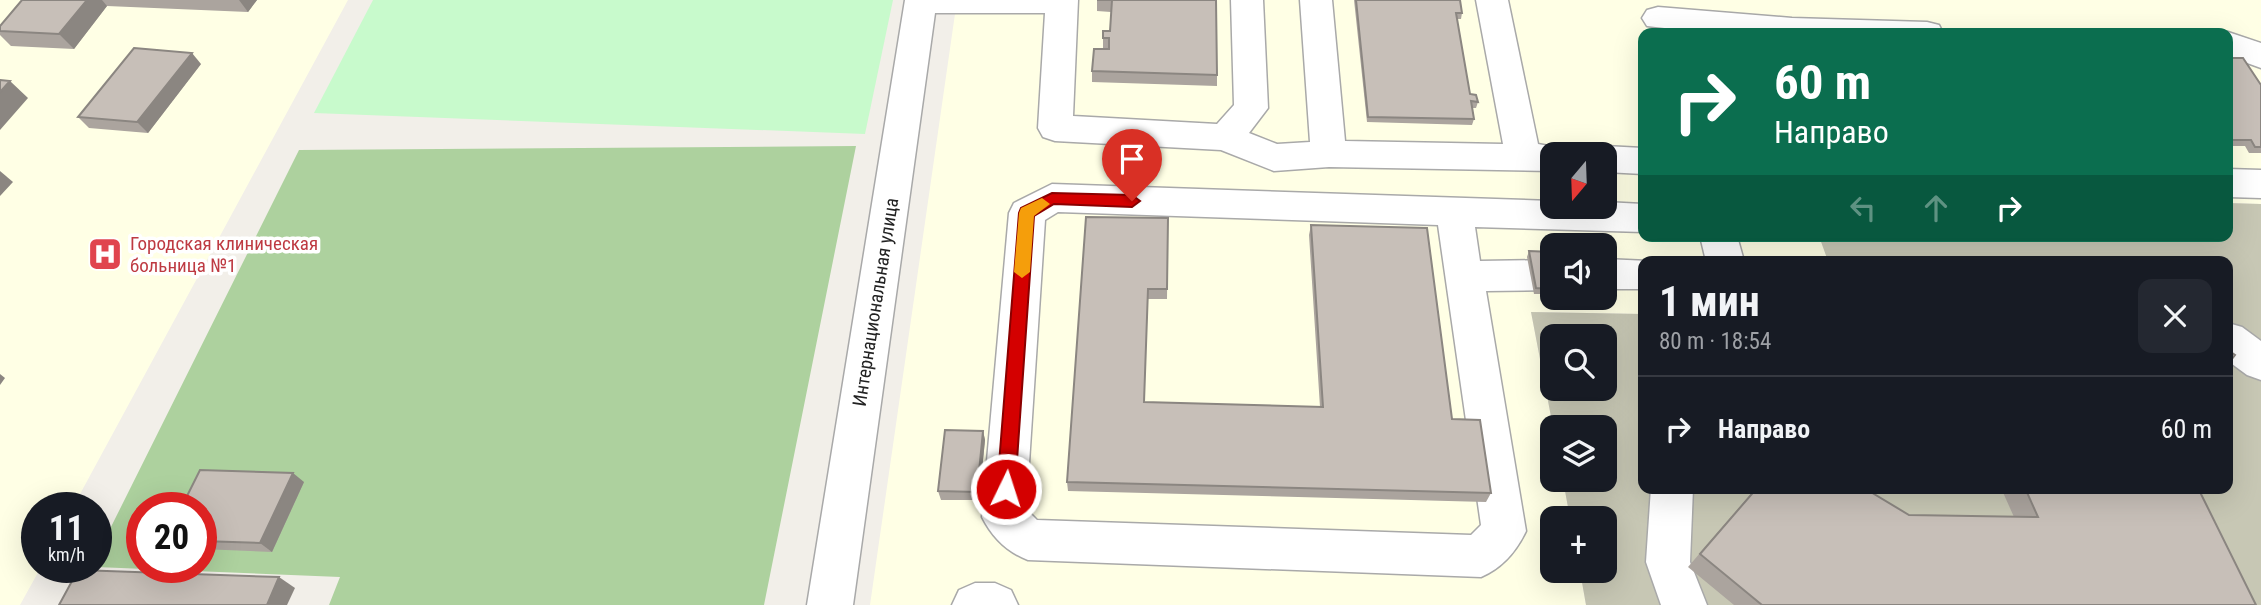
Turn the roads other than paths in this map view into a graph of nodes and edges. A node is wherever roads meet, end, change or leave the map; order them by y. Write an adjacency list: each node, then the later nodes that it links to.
1 (1247, 0): 10 (street)
2 (1316, 0): 11 (street)
3 (1492, 0): 12 (street)
4 (921, 1): 5 (street); 26 (street, Интернациональная улица)
5 (1062, 1): 10 (street)
6 (1658, 17): 7 (street)
7 (1764, 28)
8 (2233, 45): 9 (street)
9 (2261, 56)
10 (1226, 137): 11 (street)
11 (1329, 154): 12 (street)
12 (1538, 157)
13 (1617, 159): 14 (street)
14 (1638, 160)
15 (2233, 183): 16 (street)
16 (2261, 184)
17 (1454, 212): 18 (street); 22 (street); 22 (street)
18 (1638, 218)
19 (1617, 274): 20 (street)
20 (1638, 274)
21 (1540, 275): 22 (street)
22 (1463, 276)
23 (2233, 343): 24 (street)
24 (2261, 363)
25 (1672, 494): 29 (street)
26 (830, 605)
27 (975, 605): 28 (street)
28 (995, 605)
29 (1684, 605)

